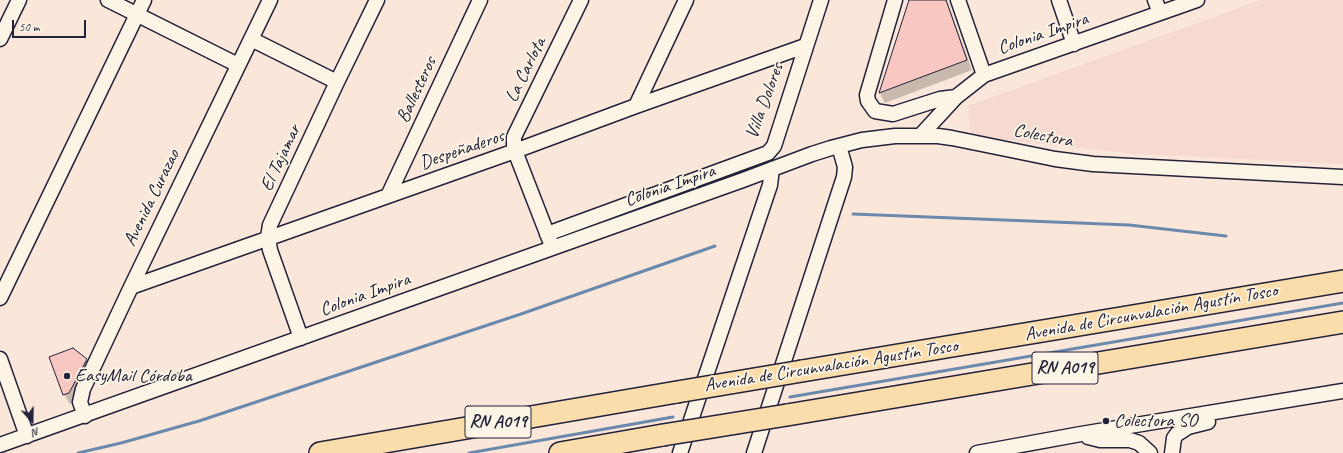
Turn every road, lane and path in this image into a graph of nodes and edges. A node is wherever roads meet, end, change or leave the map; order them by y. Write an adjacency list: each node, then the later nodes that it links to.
1 (19, 0): 16 (street)
2 (108, 0): 15 (street)
3 (144, 0): 15 (street)
4 (270, 0): 17 (street, Avenida Curazao)
5 (377, 0): 22 (street, El Tajamar)
6 (480, 0): 31 (street, Ballesteros)
7 (581, 0): 27 (street, La Carlota)
8 (686, 0): 24 (street)
9 (820, 0): 19 (street, Villa Dolores)
10 (895, 0): 23 (street)
11 (958, 0): 21 (street)
12 (1059, 0): 18 (street)
13 (1197, 0): 14 (street, Colonia Impira)
14 (1158, 7): 18 (street, Colonia Impira)
15 (137, 15): 20 (street); 38 (street)
16 (0, 39)
17 (251, 39): 20 (street, Avenida Curazao); 22 (street)
18 (1074, 44): 21 (street, Colonia Impira)
19 (805, 46): 24 (street, Despeñaderos); 32 (street, Villa Dolores)
20 (238, 65): 37 (street, Avenida Curazao)
21 (984, 75): 23 (street, Colonia Impira)
22 (337, 82): 33 (street, El Tajamar)
23 (956, 97): 25 (street, Colonia Impira)
24 (636, 106): 27 (street, Despeñaderos)
25 (921, 135): 26 (street, Colectora); 29 (street, Colectora)
26 (839, 146): 28 (street, Colectora); 52 (street)
27 (515, 151): 31 (street, Despeñaderos); 32 (street, La Carlota)
28 (772, 169): 30 (street, Colectora); 51 (street)
29 (1343, 177)
30 (743, 180): 34 (street, Colonia Impira)
31 (388, 196): 33 (street, Despeñaderos)
32 (548, 234): 34 (street, La Carlota)
33 (268, 237): 37 (street, Despeñaderos); 41 (street, El Tajamar)
34 (553, 247): 41 (street, Colonia Impira)
35 (1343, 270): 39 (highway)
36 (1343, 281): 39 (highway, Avenida de Circunvalación Agustín Tosco / RN A019)
37 (131, 287): 44 (street, Avenida Curazao)
38 (0, 298)
39 (1133, 316): 49 (highway, Avenida de Circunvalación Agustín Tosco / RN A019, bridge)
40 (1343, 322): 50 (highway, Avenida de Circunvalación Agustín Tosco / RN A019, bridge)
41 (301, 338): 44 (street, Colonia Impira)
42 (0, 359): 47 (street)
43 (1343, 391): 45 (street)
44 (84, 416): 47 (street, Colonia Impira)
45 (1182, 424): 46 (street); 55 (street)
46 (1129, 433): 53 (street); 54 (street)
47 (27, 436): 48 (street, Colonia Impira)
48 (0, 445)
49 (320, 453)
50 (560, 453)
51 (680, 453)
52 (754, 453)
53 (977, 453)
54 (1150, 453)
55 (1172, 453)

